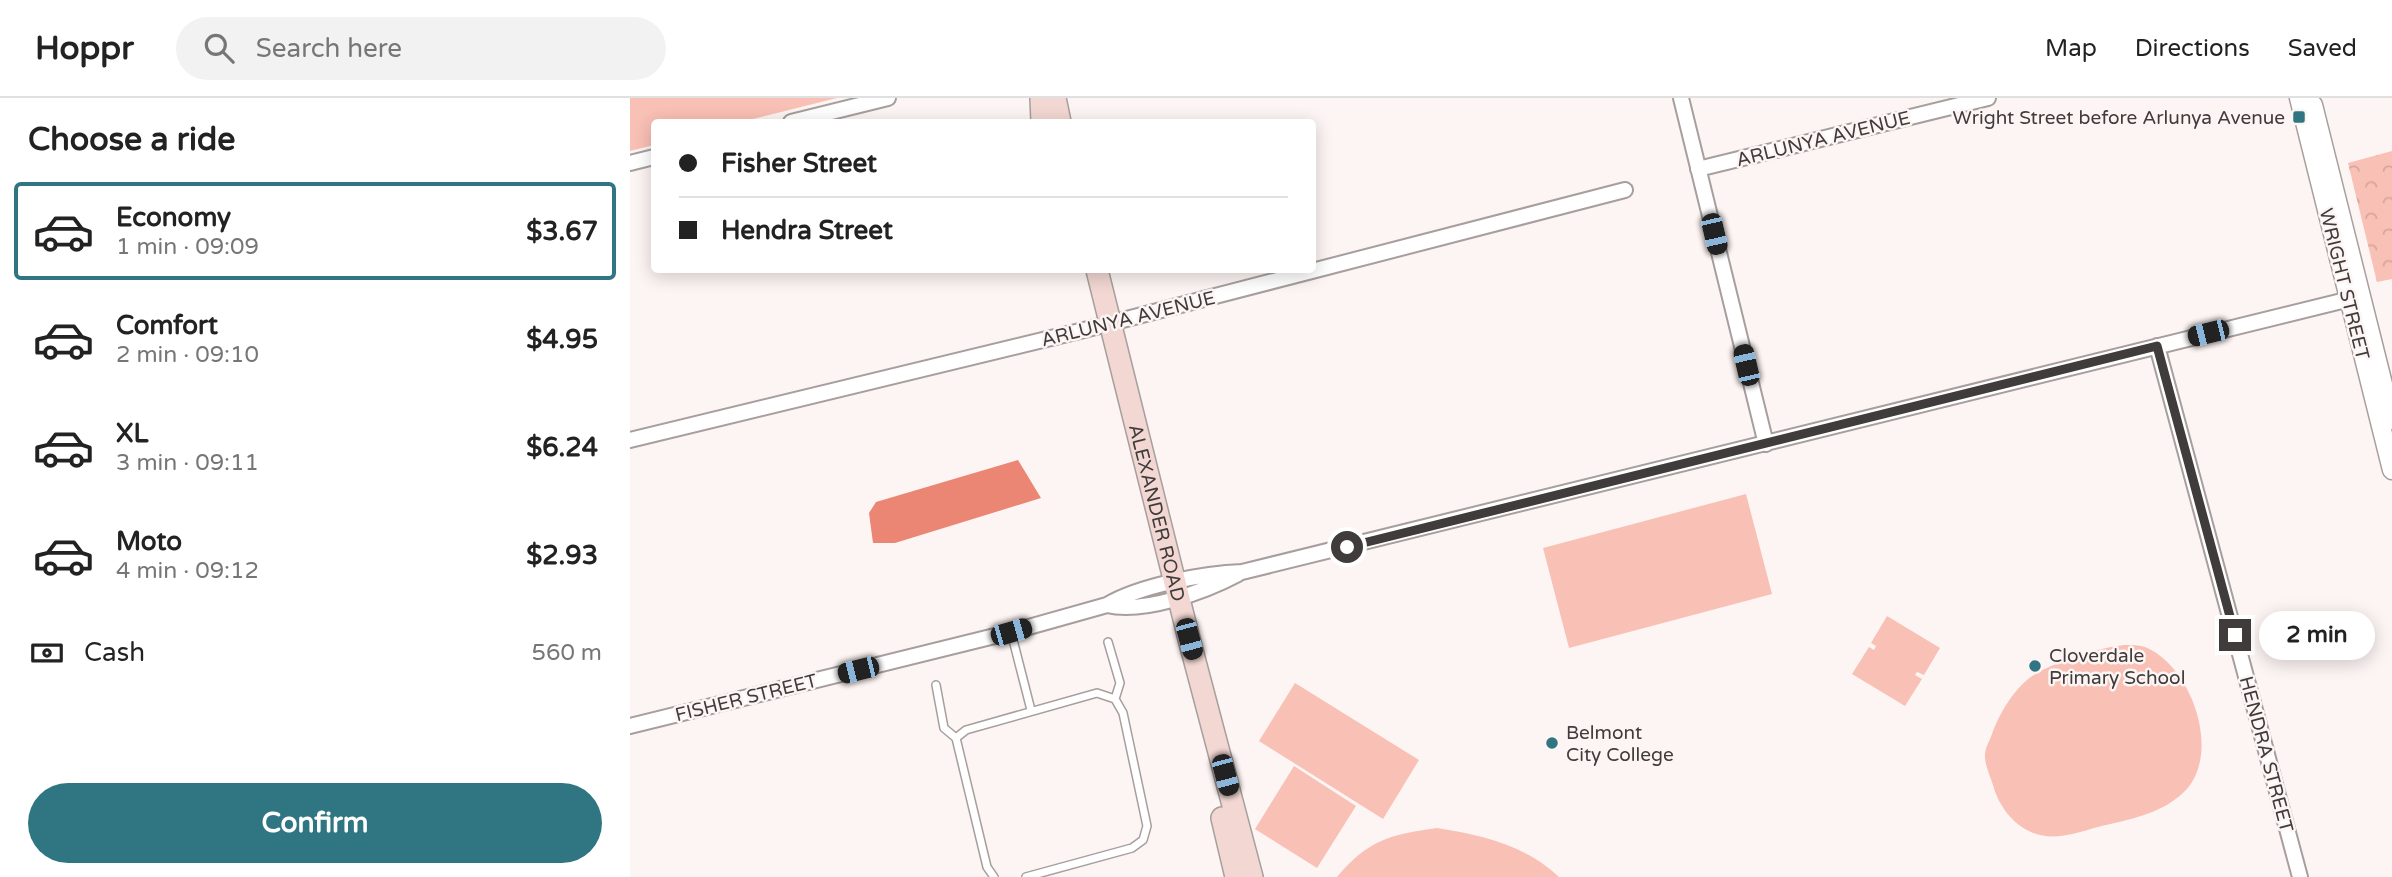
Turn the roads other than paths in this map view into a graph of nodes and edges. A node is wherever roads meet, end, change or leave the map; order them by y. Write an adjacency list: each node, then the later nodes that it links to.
1 (888, 98): 8 (street)
2 (1041, 98): 9 (main road)
3 (1055, 98): 10 (main road)
4 (1681, 98): 13 (street)
5 (1988, 98): 13 (street, ARLUNYA AVENUE)
6 (2299, 98): 19 (street, WRIGHT STREET)
7 (2311, 98): 19 (street, WRIGHT STREET)
8 (803, 119)
9 (1042, 119)
10 (1059, 119)
11 (651, 158): 12 (street)
12 (630, 163)
13 (1698, 169): 24 (street)
14 (1625, 190): 15 (street, ARLUNYA AVENUE)
15 (1316, 270)
16 (1087, 273): 20 (main road, ALEXANDER ROAD)
17 (1097, 273): 20 (main road, ALEXANDER ROAD)
18 (1303, 273): 20 (street, ARLUNYA AVENUE)
19 (2353, 297): 21 (street, FISHER STREET); 22 (street, WRIGHT STREET); 25 (street, WRIGHT STREET)
20 (1105, 324): 23 (street, ARLUNYA AVENUE); 26 (main road, ALEXANDER ROAD)
21 (2157, 346): 24 (street, FISHER STREET); 38 (street, HENDRA STREET)
22 (2392, 420)
23 (630, 440)
24 (1766, 444): 26 (street, FISHER STREET)
25 (2392, 470)
26 (1171, 591): 27 (street, FISHER STREET); 36 (main road, ALEXANDER ROAD); 37 (main road, ALEXANDER ROAD)
27 (1011, 632): 31 (lane); 32 (street, FISHER STREET)
28 (1108, 642): 30 (lane)
29 (936, 685): 33 (lane)
30 (1115, 699): 31 (lane); 35 (lane)
31 (1031, 710): 33 (lane)
32 (630, 726)
33 (956, 738): 34 (lane)
34 (994, 877)
35 (1026, 877)
36 (1236, 877)
37 (1252, 877)
38 (2301, 877)

